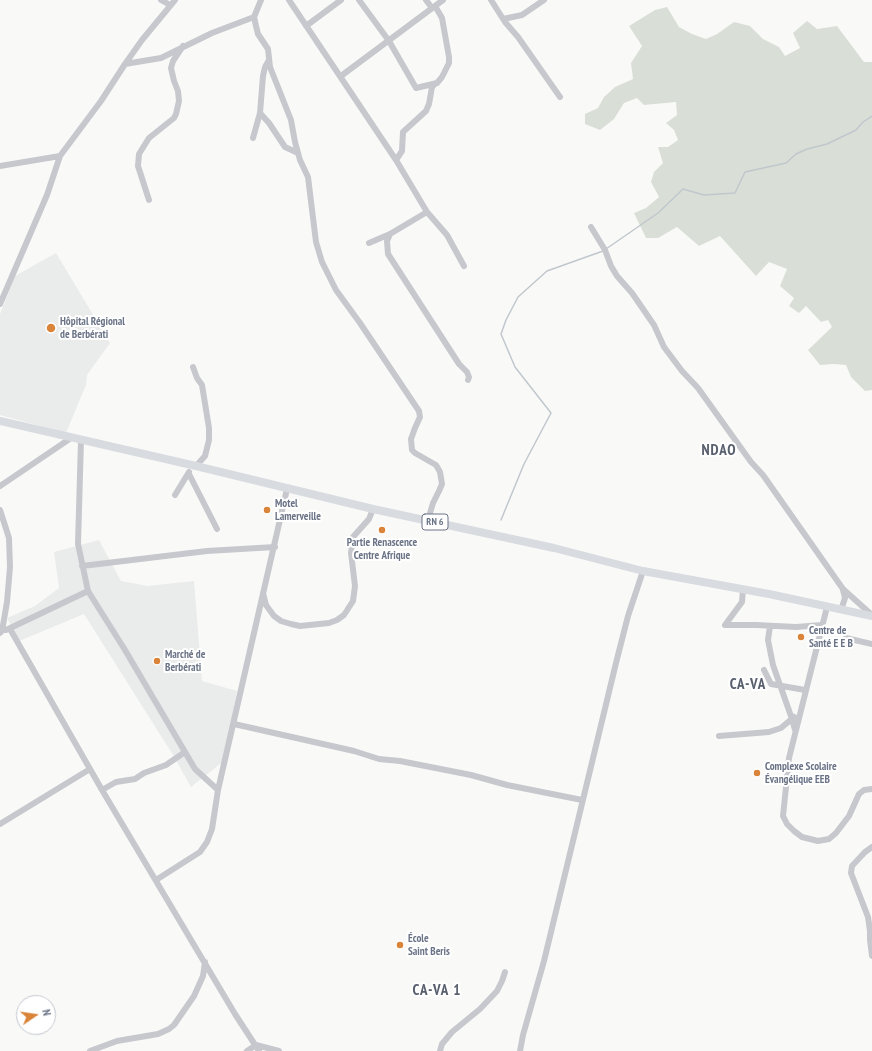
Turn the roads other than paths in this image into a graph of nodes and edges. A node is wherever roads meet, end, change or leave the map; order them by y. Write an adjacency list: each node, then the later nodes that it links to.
1 (161, 0): 10 (street)
2 (261, 0): 12 (street)
3 (289, 0): 14 (street)
4 (341, 0): 14 (street)
5 (359, 0): 15 (street)
6 (426, 0): 11 (street)
7 (443, 0): 11 (street)
8 (491, 0): 13 (street)
9 (544, 0): 13 (street)
10 (173, 2): 18 (street)
11 (433, 7): 15 (street); 20 (street)
12 (254, 17): 16 (street); 17 (street)
13 (503, 19): 21 (street)
14 (306, 26): 19 (street)
15 (388, 41): 19 (street); 20 (street)
16 (183, 46): 18 (street); 28 (street)
17 (269, 60): 22 (street); 24 (street)
18 (125, 64): 25 (street)
19 (341, 76): 26 (street)
20 (437, 83): 26 (street)
21 (560, 97)
22 (260, 114): 23 (street); 24 (street)
23 (253, 138)
24 (298, 153): 47 (street)
25 (60, 156): 27 (street); 34 (street)
26 (396, 160): 29 (street)
27 (0, 166)
28 (149, 200)
29 (427, 212): 31 (street); 33 (street)
30 (591, 227): 53 (street)
31 (390, 234): 32 (street); 36 (street)
32 (369, 243)
33 (464, 266)
34 (0, 304)
35 (193, 367): 40 (street)
36 (468, 380)
37 (0, 421): 38 (main road, RN 6)
38 (71, 438): 39 (main road, RN 6); 42 (street)
39 (81, 440): 40 (main road, RN 6); 50 (street)
40 (193, 465): 41 (street); 43 (main road, RN 6)
41 (189, 474): 44 (street); 48 (street)
42 (0, 486)
43 (287, 489): 45 (main road, RN 6); 49 (street)
44 (175, 495)
45 (373, 509): 47 (main road, RN 6); 55 (street)
46 (0, 510): 62 (street)
47 (428, 520): 51 (main road, RN 6)
48 (217, 529)
49 (275, 547): 50 (street); 55 (street)
50 (82, 566): 54 (street)
51 (644, 571): 52 (main road, RN 6); 78 (street)
52 (743, 589): 56 (main road, RN 6); 60 (street)
53 (843, 589): 57 (street); 58 (street)
54 (88, 591): 61 (street); 73 (street)
55 (263, 592): 70 (street)
56 (827, 607): 57 (main road, RN 6); 59 (street)
57 (841, 610): 58 (main road, RN 6)
58 (872, 615)
59 (822, 625): 60 (street); 67 (street)
60 (770, 626): 66 (street)
61 (10, 629): 62 (street); 74 (street)
62 (1, 632)
63 (846, 638): 64 (street)
64 (872, 644)
65 (764, 670): 66 (street)
66 (780, 687): 67 (street); 69 (street)
67 (805, 690): 68 (street)
68 (801, 709): 69 (street); 71 (street)
69 (792, 719): 71 (street); 72 (street)
70 (234, 724): 77 (street); 78 (street)
71 (795, 731): 75 (street)
72 (719, 736)
73 (185, 752): 76 (street); 77 (street)
74 (90, 769): 76 (street); 79 (street)
75 (872, 788)
76 (102, 790): 81 (street)
77 (218, 790): 81 (street)
78 (582, 800): 90 (street)
79 (0, 824)
80 (872, 847): 82 (street)
81 (156, 880): 83 (street)
82 (872, 956)
83 (204, 962): 85 (street); 86 (street)
84 (505, 972): 89 (street)
85 (258, 1048): 87 (street); 88 (street)
86 (90, 1051)
87 (247, 1051)
88 (280, 1051)
89 (440, 1051)
90 (520, 1051)

